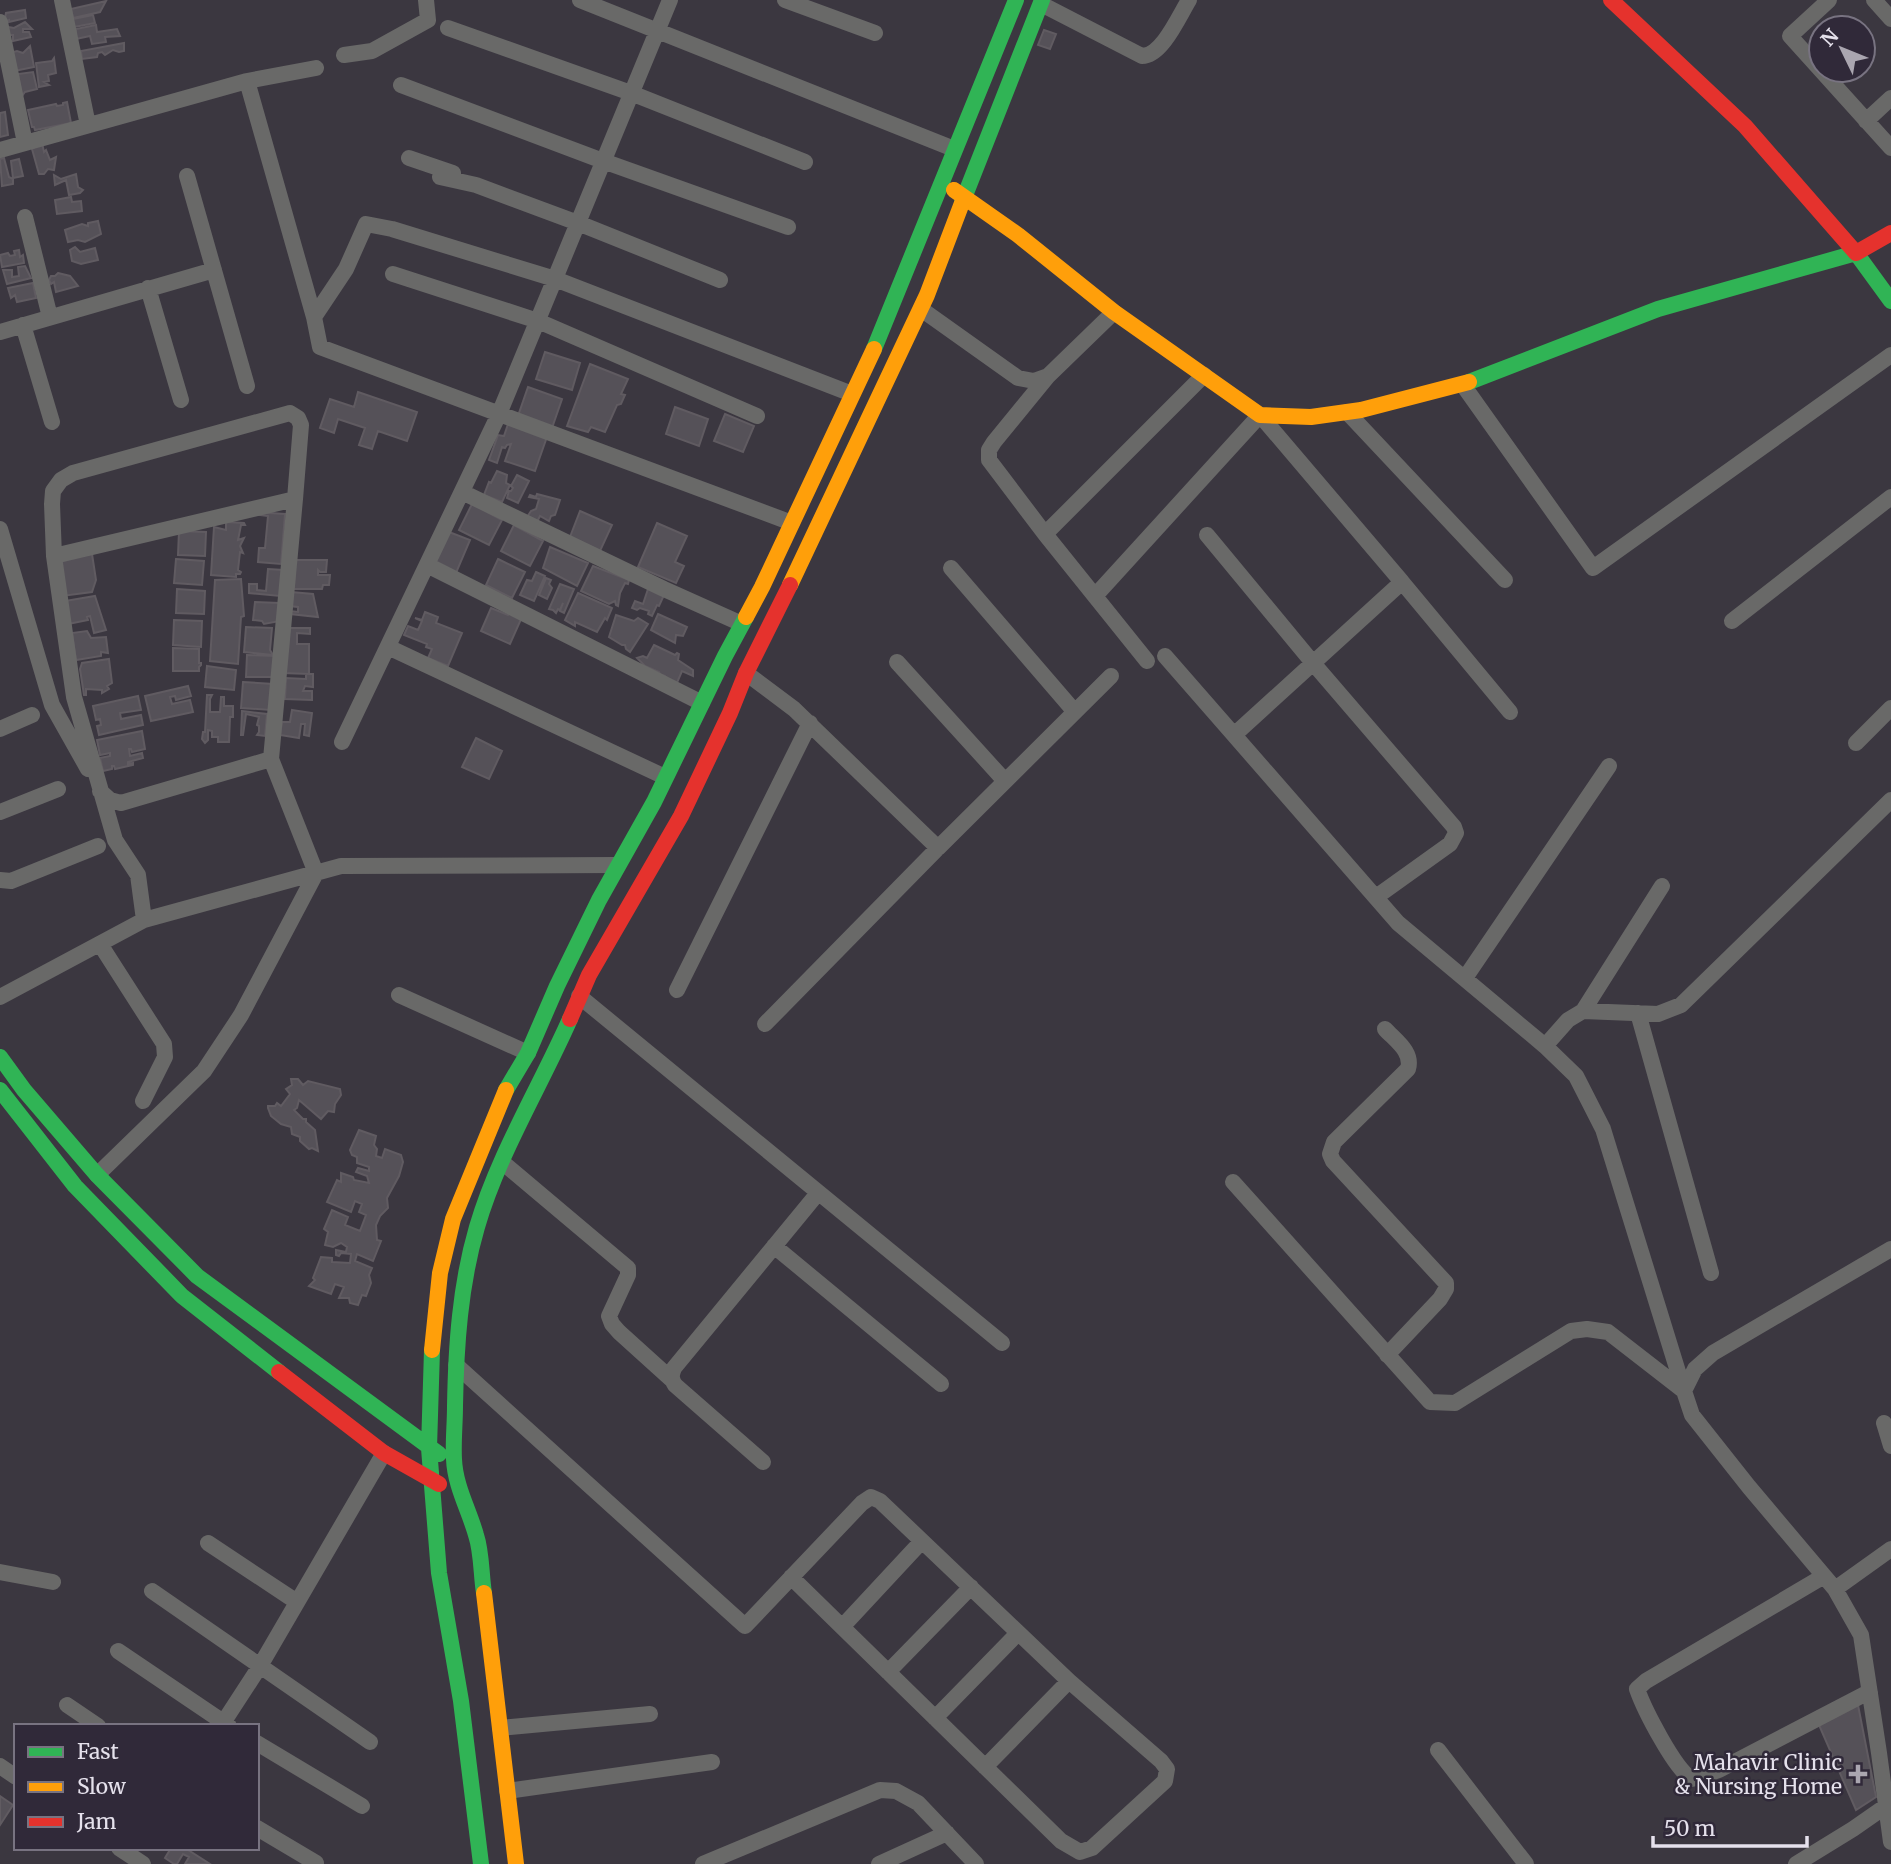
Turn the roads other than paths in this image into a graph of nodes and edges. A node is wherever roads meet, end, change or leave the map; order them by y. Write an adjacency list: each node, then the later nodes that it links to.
1 (62, 0): 24 (street)
2 (426, 0): 17 (street)
3 (580, 0): 15 (street)
4 (670, 0): 15 (street)
5 (785, 0): 16 (street)
6 (1016, 0): 27 (main road)
7 (1189, 0): 11 (street)
8 (1611, 0): 40 (main road)
9 (1829, 0): 23 (street)
10 (1874, 0): 12 (street)
11 (1042, 2): 35 (main road)
12 (1891, 19)
13 (0, 22): 25 (street)
14 (447, 28): 21 (street)
15 (656, 30): 21 (street); 27 (street)
16 (875, 33)
17 (344, 55)
18 (316, 68): 19 (street)
19 (247, 81): 24 (street); 50 (street)
20 (401, 85): 30 (street)
21 (631, 93): 30 (street); 31 (street)
22 (1891, 98): 23 (street)
23 (1866, 121): 26 (street)
24 (88, 125): 25 (street)
25 (25, 143): 28 (street)
26 (1891, 148)
27 (954, 149): 34 (main road)
28 (0, 150)
29 (409, 158): 37 (street)
30 (603, 161): 37 (street); 38 (street)
31 (804, 162)
32 (187, 176): 41 (street)
33 (440, 177): 37 (street)
34 (942, 180): 35 (main road); 59 (main road)
35 (964, 197): 47 (main road); 48 (main road)
36 (25, 217): 49 (street)
37 (580, 220): 43 (street); 44 (street)
38 (788, 227)
39 (1891, 233): 40 (main road)
40 (1856, 253): 46 (main road); 57 (main road)
41 (214, 270): 45 (street); 58 (street)
42 (393, 274): 51 (street)
43 (555, 279): 50 (street); 51 (street); 59 (street)
44 (720, 281)
45 (148, 288): 49 (street); 60 (street)
46 (1891, 301)
47 (921, 309): 56 (street); 86 (main road)
48 (1114, 312): 55 (main road); 56 (street)
49 (50, 317): 52 (street)
50 (314, 317): 62 (street)
51 (538, 321): 62 (street); 64 (street)
52 (23, 325): 53 (street); 65 (street)
53 (0, 332)
54 (1891, 355): 57 (street)
55 (1204, 375): 63 (main road); 71 (street)
56 (1048, 376): 71 (street)
57 (1462, 385): 61 (main road)
58 (247, 386)
59 (852, 394): 69 (main road)
60 (181, 400)
61 (1347, 412): 63 (main road); 76 (street)
62 (499, 414): 66 (street); 69 (street)
63 (1260, 415): 77 (street); 78 (street)
64 (757, 416)
65 (52, 422)
66 (462, 492): 74 (street); 80 (street)
67 (1891, 497): 79 (street)
68 (295, 499): 73 (street); 73 (street); 98 (street)
69 (792, 523): 80 (main road)
70 (0, 529): 103 (street)
71 (1045, 534): 78 (street)
72 (1207, 535): 85 (street)
73 (54, 556): 103 (street)
74 (427, 565): 81 (street); 88 (street)
75 (951, 568): 90 (street)
76 (1504, 580)
77 (1402, 582): 85 (street); 91 (street)
78 (1095, 596): 83 (street)
79 (1732, 621)
80 (742, 624): 88 (main road)
81 (388, 647): 96 (street); 100 (street)
82 (1166, 656): 95 (street)
83 (1147, 661)
84 (897, 663): 101 (street)
85 (1312, 663): 95 (street); 112 (street)
86 (746, 673): 93 (street); 118 (main road)
87 (1111, 676): 90 (street)
88 (702, 703): 100 (main road)
89 (1891, 708): 97 (street)
90 (1075, 712): 101 (street)
91 (1510, 712)
92 (32, 715): 94 (street)
93 (810, 723): 107 (street); 116 (street)
94 (0, 729)
95 (1234, 735): 112 (street)
96 (342, 742)
97 (1856, 743)
98 (271, 758): 103 (street); 109 (street)
99 (1609, 766): 115 (street)
100 (665, 777): 108 (main road)
101 (1005, 781): 107 (street)
102 (58, 789): 105 (street)
103 (102, 794): 113 (street)
104 (1891, 800): 121 (street)
105 (0, 813)
106 (98, 846): 110 (street)
107 (938, 848): 122 (street)
108 (618, 865): 109 (street); 125 (main road)
109 (316, 873): 113 (street); 130 (street)
110 (0, 880)
111 (1662, 886): 120 (street)
112 (1376, 897): 115 (street)
113 (144, 920): 114 (street)
114 (100, 944): 119 (street); 128 (street)
115 (1465, 978): 124 (street)
116 (677, 990)
117 (399, 995): 125 (street)
118 (579, 996): 129 (main road); 132 (street)
119 (0, 997)
120 (1583, 1011): 121 (street); 124 (street)
121 (1638, 1013): 135 (street)
122 (765, 1024)
123 (1385, 1029): 137 (street)
124 (1545, 1046): 141 (street)
125 (528, 1053): 144 (main road)
126 (0, 1057): 130 (main road)
127 (0, 1090): 145 (main road)
128 (142, 1101)
129 (502, 1162): 138 (main road); 139 (street)
130 (97, 1175): 144 (main road)
131 (1233, 1182): 137 (street)
132 (818, 1193): 133 (street); 136 (street)
133 (774, 1246): 139 (street); 140 (street)
134 (1891, 1249): 141 (street)
135 (1711, 1273)
136 (1002, 1343)
137 (1387, 1355): 141 (street)
138 (456, 1365): 146 (main road); 154 (street)
139 (671, 1379): 147 (street)
140 (941, 1384)
141 (1684, 1391): 156 (street)
142 (1884, 1423): 143 (street)
143 (1891, 1446)
144 (429, 1448): 146 (main road); 148 (main road)
145 (384, 1453): 148 (main road); 159 (street)
146 (454, 1462): 149 (main road)
147 (763, 1462)
148 (431, 1478): 149 (main road); 186 (main road)
149 (462, 1498): 173 (main road)
150 (922, 1541): 154 (street); 157 (street); 160 (street)
151 (208, 1543): 159 (street)
152 (1891, 1549): 156 (street)
153 (0, 1572): 155 (street)
154 (791, 1577): 160 (street)
155 (53, 1582)
156 (1830, 1583): 166 (street); 166 (street)
157 (971, 1587): 161 (street); 164 (street)
158 (152, 1591): 163 (street)
159 (297, 1602): 163 (street)
160 (842, 1627): 164 (street)
161 (1018, 1633): 165 (street); 169 (street)
162 (118, 1651): 171 (street)
163 (260, 1666): 172 (street); 174 (street)
164 (888, 1672): 169 (street)
165 (1069, 1681): 178 (street); 178 (street)
166 (1870, 1693): 181 (street)
167 (67, 1705): 170 (street)
168 (650, 1713): 173 (street)
169 (935, 1718): 178 (street)
170 (95, 1724)
171 (224, 1724)
172 (226, 1724)
173 (500, 1728): 179 (main road)
174 (370, 1742)
175 (259, 1744): 180 (street)
176 (1438, 1751): 191 (street)
177 (712, 1762): 179 (street)
178 (985, 1767)
179 (507, 1791): 187 (main road)
180 (362, 1806)
181 (1886, 1806): 184 (street); 192 (street)
182 (259, 1829): 185 (street)
183 (947, 1833): 188 (street); 189 (street); 190 (street)
184 (1891, 1842)
185 (316, 1863)
186 (481, 1864)
187 (516, 1864)
188 (703, 1864)
189 (879, 1864)
190 (976, 1864)
191 (1526, 1864)
192 (1796, 1864)

